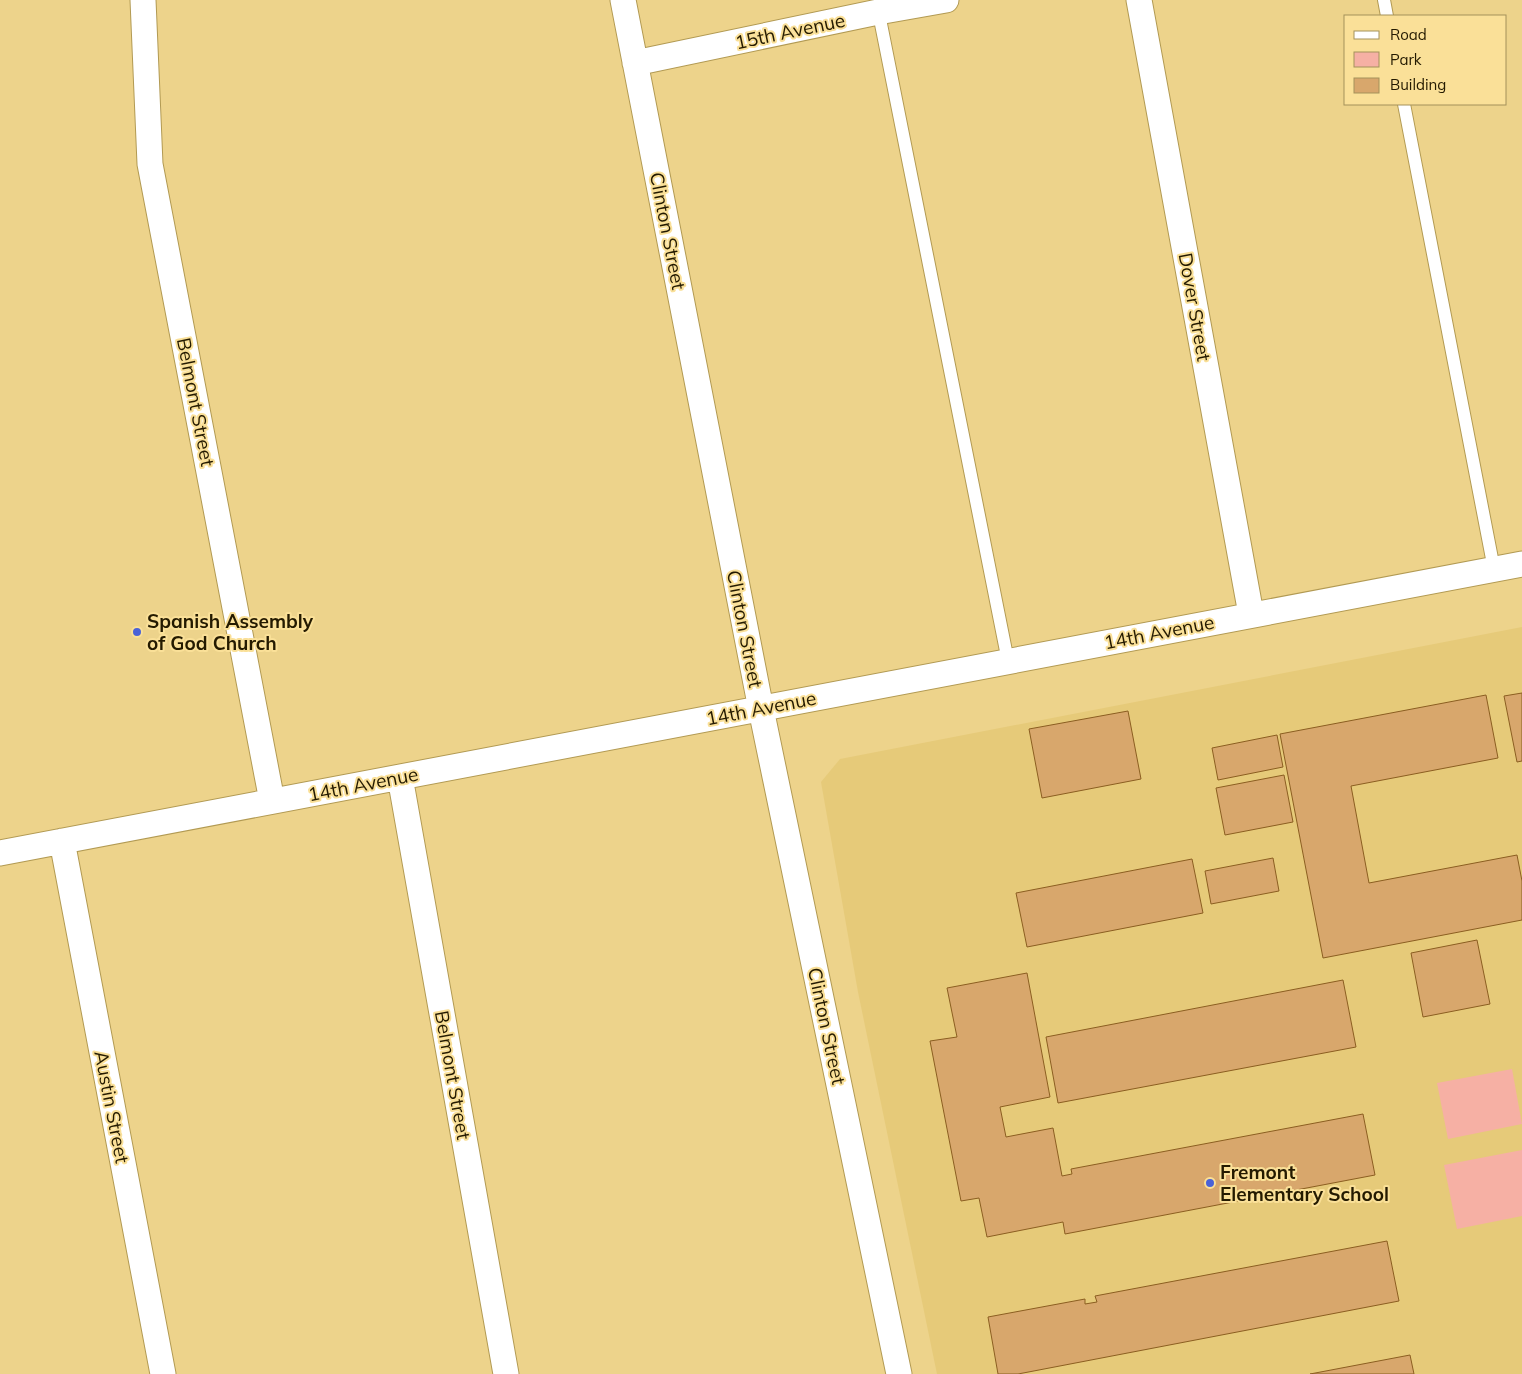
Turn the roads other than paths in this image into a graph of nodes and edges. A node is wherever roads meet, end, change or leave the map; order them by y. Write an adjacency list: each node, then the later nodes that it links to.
1 (143, 0): 16 (street, Belmont Street)
2 (623, 0): 8 (street, Clinton Street)
3 (946, 0): 6 (street, 15th Avenue)
4 (1139, 0): 12 (street, Dover Street)
5 (1384, 0): 7 (lane)
6 (877, 6): 8 (street, 15th Avenue); 13 (lane)
7 (1387, 15)
8 (635, 63): 14 (street, Clinton Street)
9 (1404, 105): 11 (lane)
10 (1522, 564): 11 (street, 14th Avenue)
11 (1494, 569): 12 (street, 14th Avenue)
12 (1251, 614): 13 (street, 14th Avenue)
13 (1008, 661): 14 (street, 14th Avenue)
14 (761, 709): 15 (street, 14th Avenue); 21 (street, Clinton Street)
15 (400, 777): 16 (street, 14th Avenue); 20 (street, Belmont Street)
16 (272, 801): 17 (street, 14th Avenue)
17 (62, 841): 18 (street, 14th Avenue); 19 (street, Austin Street)
18 (0, 853)
19 (163, 1374)
20 (506, 1374)
21 (899, 1374)

